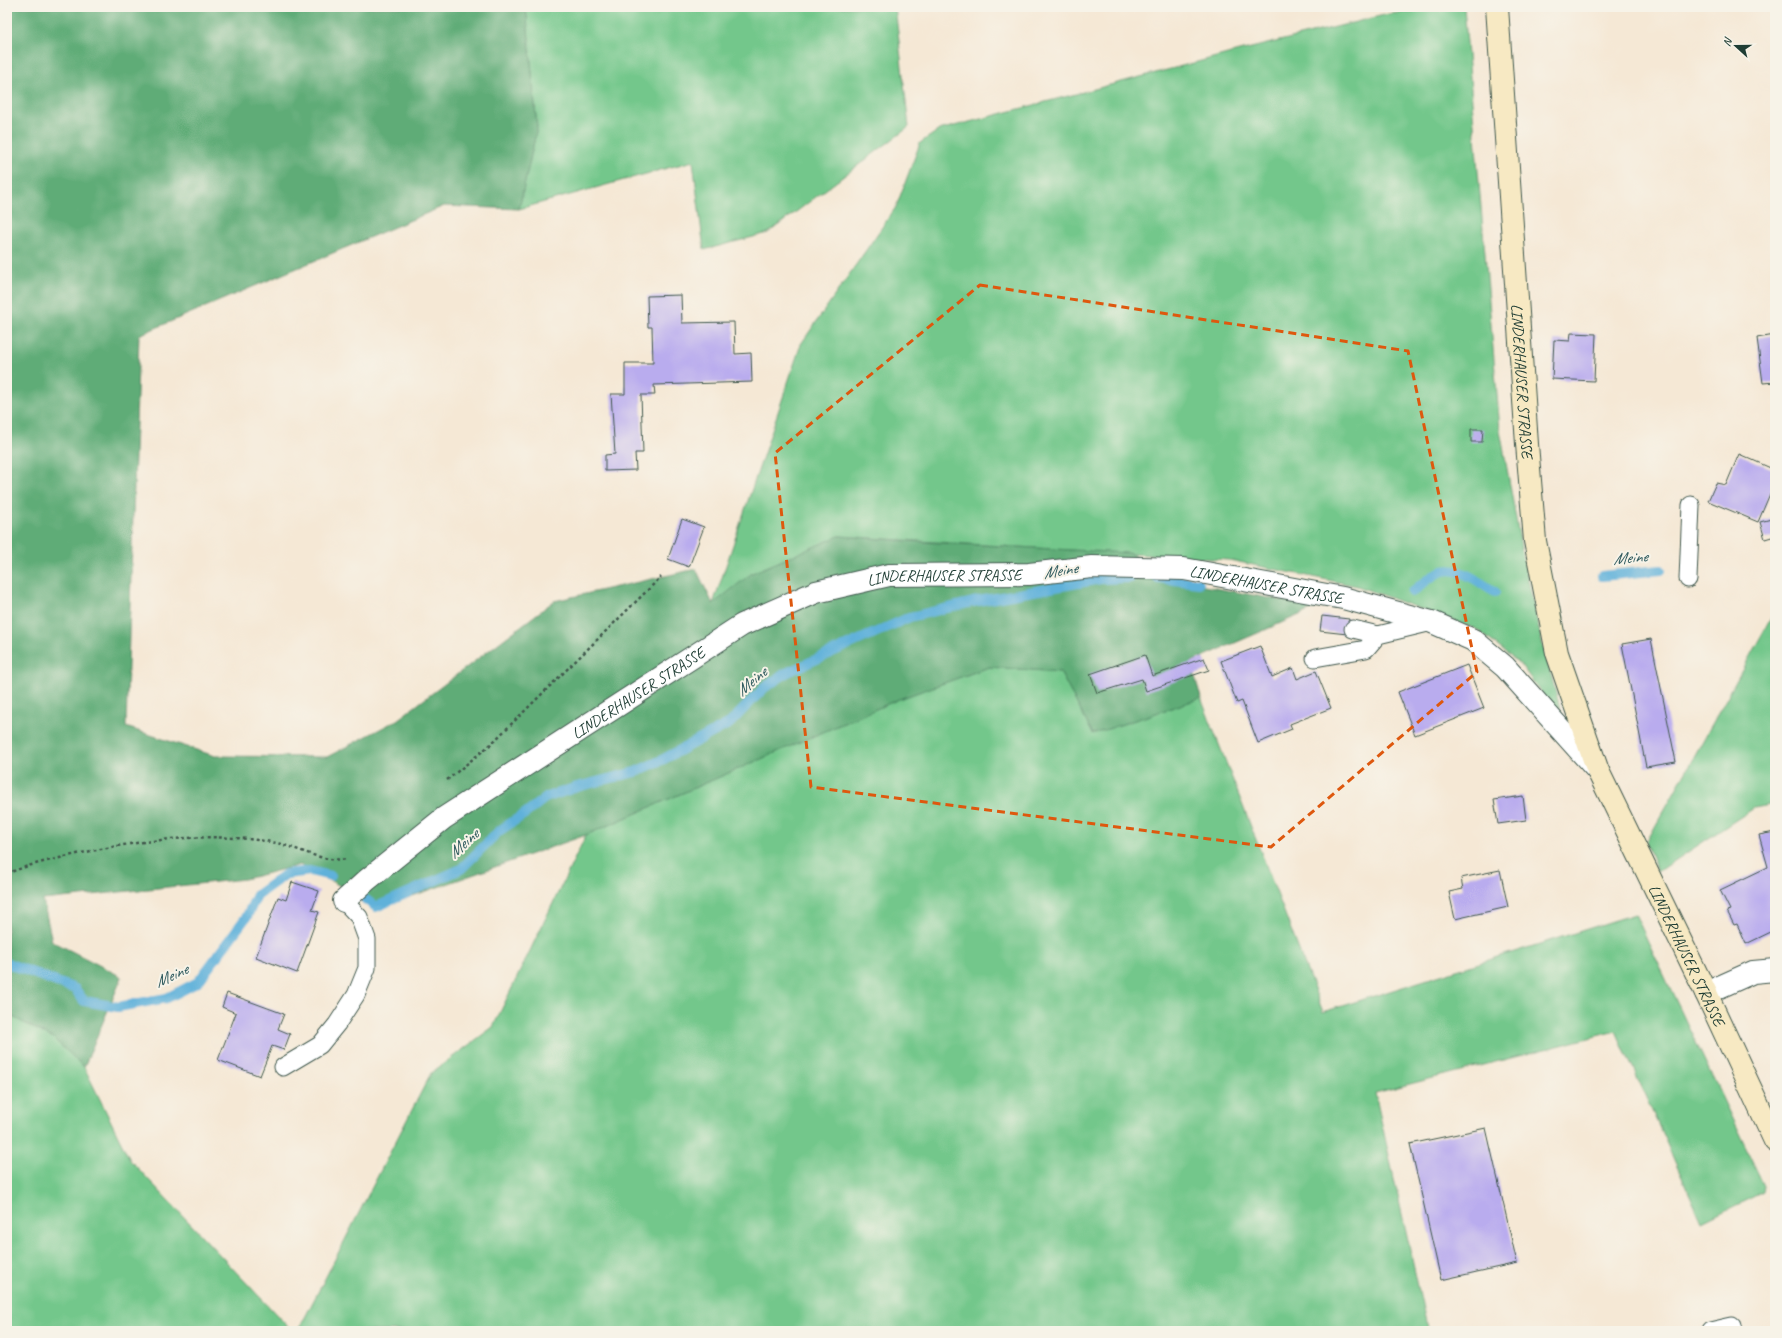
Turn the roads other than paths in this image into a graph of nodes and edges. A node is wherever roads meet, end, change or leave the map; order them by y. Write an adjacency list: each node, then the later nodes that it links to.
1 (1497, 7): 8 (main road, LINDERHAUSER STRASSE)
2 (1691, 505): 3 (lane)
3 (1688, 579)
4 (1432, 622): 6 (lane); 8 (street, LINDERHAUSER STRASSE); 9 (street, LINDERHAUSER STRASSE)
5 (1353, 629): 6 (lane)
6 (1378, 635): 7 (lane)
7 (1315, 658)
8 (1598, 771): 11 (main road, LINDERHAUSER STRASSE)
9 (344, 901): 12 (lane)
10 (1775, 970): 11 (street)
11 (1706, 994): 13 (main road, LINDERHAUSER STRASSE)
12 (283, 1067)
13 (1775, 1141)
14 (1710, 1331): 15 (lane)
15 (1733, 1331)

